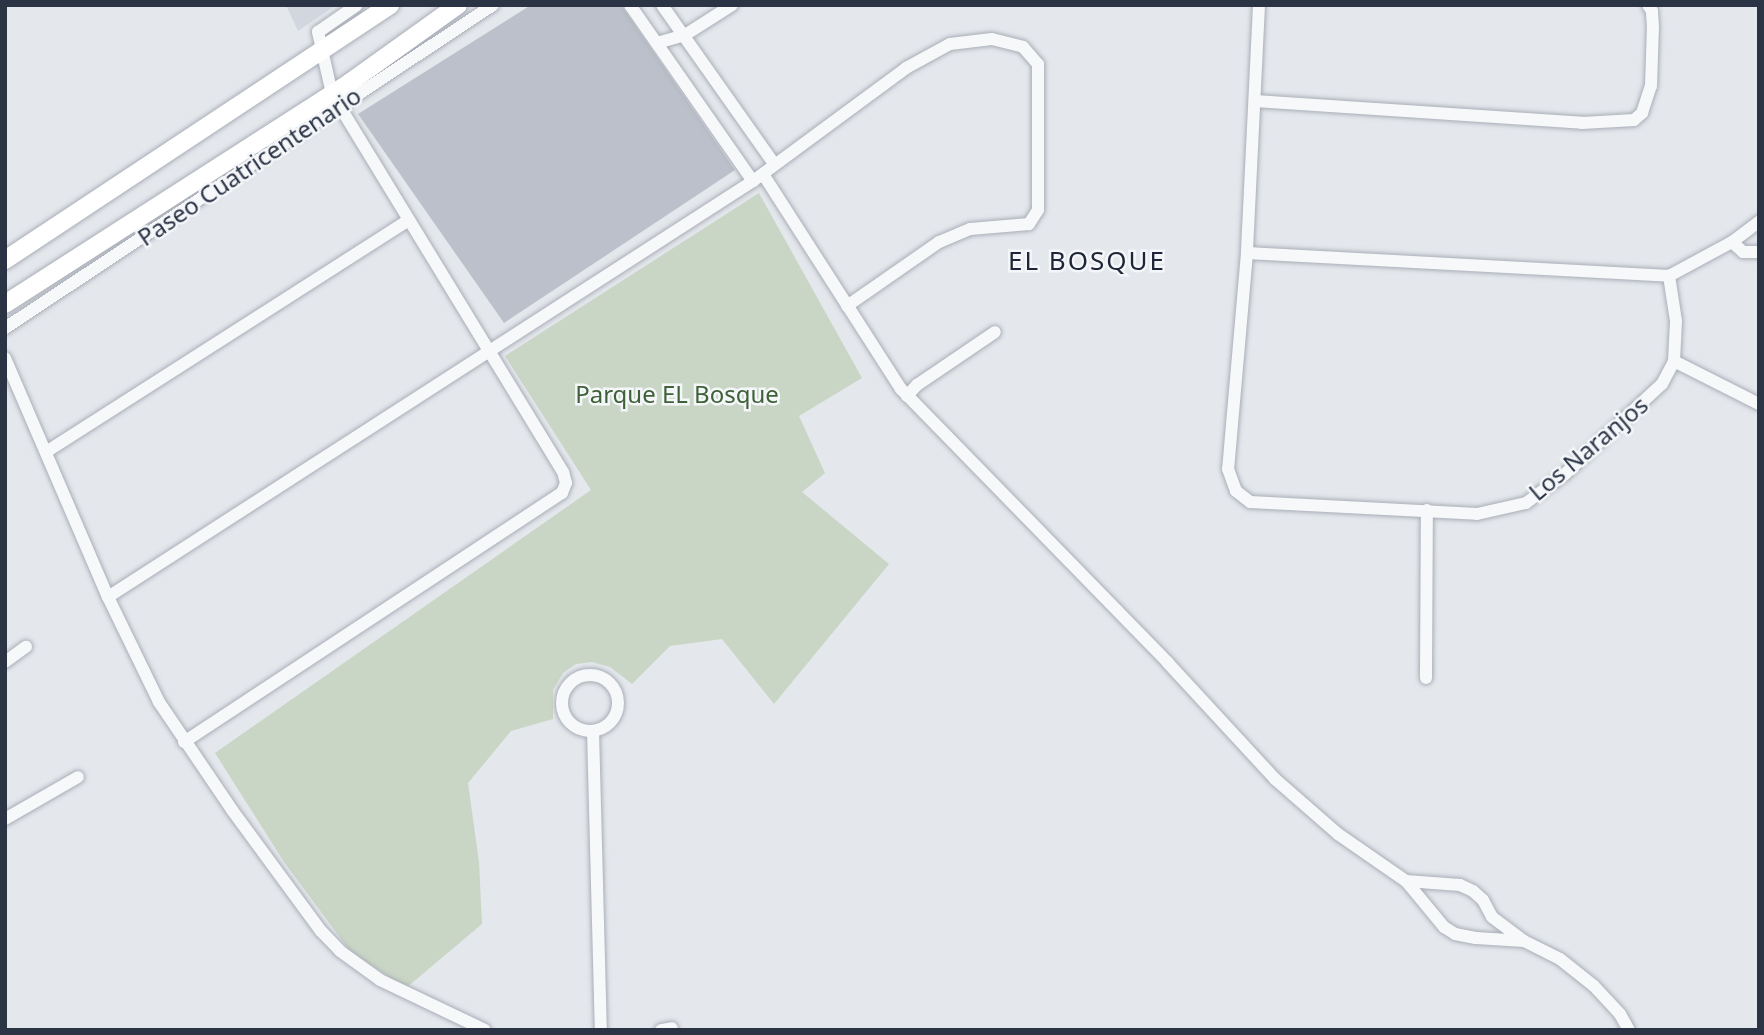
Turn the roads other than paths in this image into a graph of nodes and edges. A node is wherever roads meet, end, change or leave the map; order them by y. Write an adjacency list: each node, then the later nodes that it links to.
1 (357, 5): 12 (street)
2 (390, 5): 12 (street)
3 (458, 5): 13 (street, Paseo Cuatricentenario)
4 (493, 5): 13 (street, Paseo Cuatricentenario)
5 (630, 5): 11 (street)
6 (662, 5): 10 (street)
7 (732, 5): 10 (street)
8 (1259, 5): 14 (street)
9 (1648, 5): 14 (street)
10 (685, 35): 11 (street); 15 (street)
11 (657, 43): 16 (street)
12 (320, 51): 13 (street); 22 (street)
13 (334, 100): 17 (street); 24 (street, Paseo Cuatricentenario); 26 (street, Paseo Cuatricentenario)
14 (1255, 100): 21 (street)
15 (774, 164): 16 (street); 25 (street)
16 (758, 177): 25 (street); 28 (street)
17 (407, 220): 28 (street); 33 (street)
18 (1759, 222): 19 (street)
19 (1732, 242): 20 (street); 23 (street)
20 (1759, 252)
21 (1247, 253): 23 (street); 34 (street, Los Naranjos)
22 (5, 260)
23 (1669, 276): 30 (street, Los Naranjos)
24 (5, 304)
25 (848, 306): 31 (street)
26 (5, 328)
27 (995, 332): 31 (street)
28 (491, 353): 35 (street); 40 (street)
29 (5, 358): 33 (street)
30 (1674, 361): 32 (street); 34 (street, Los Naranjos)
31 (908, 396): 43 (street)
32 (1759, 404)
33 (46, 452): 35 (street)
34 (1427, 510): 38 (street)
35 (108, 597): 40 (street)
36 (26, 648): 37 (street)
37 (5, 662)
38 (1426, 678)
39 (593, 731): 39 (street); 48 (street)
40 (184, 742): 47 (street)
41 (78, 777): 42 (street)
42 (5, 819)
43 (1406, 881): 44 (street); 45 (street)
44 (1492, 917): 45 (street); 46 (street)
45 (1476, 938): 46 (street)
46 (1524, 941): 49 (street)
47 (485, 1030)
48 (601, 1030)
49 (1629, 1030)

